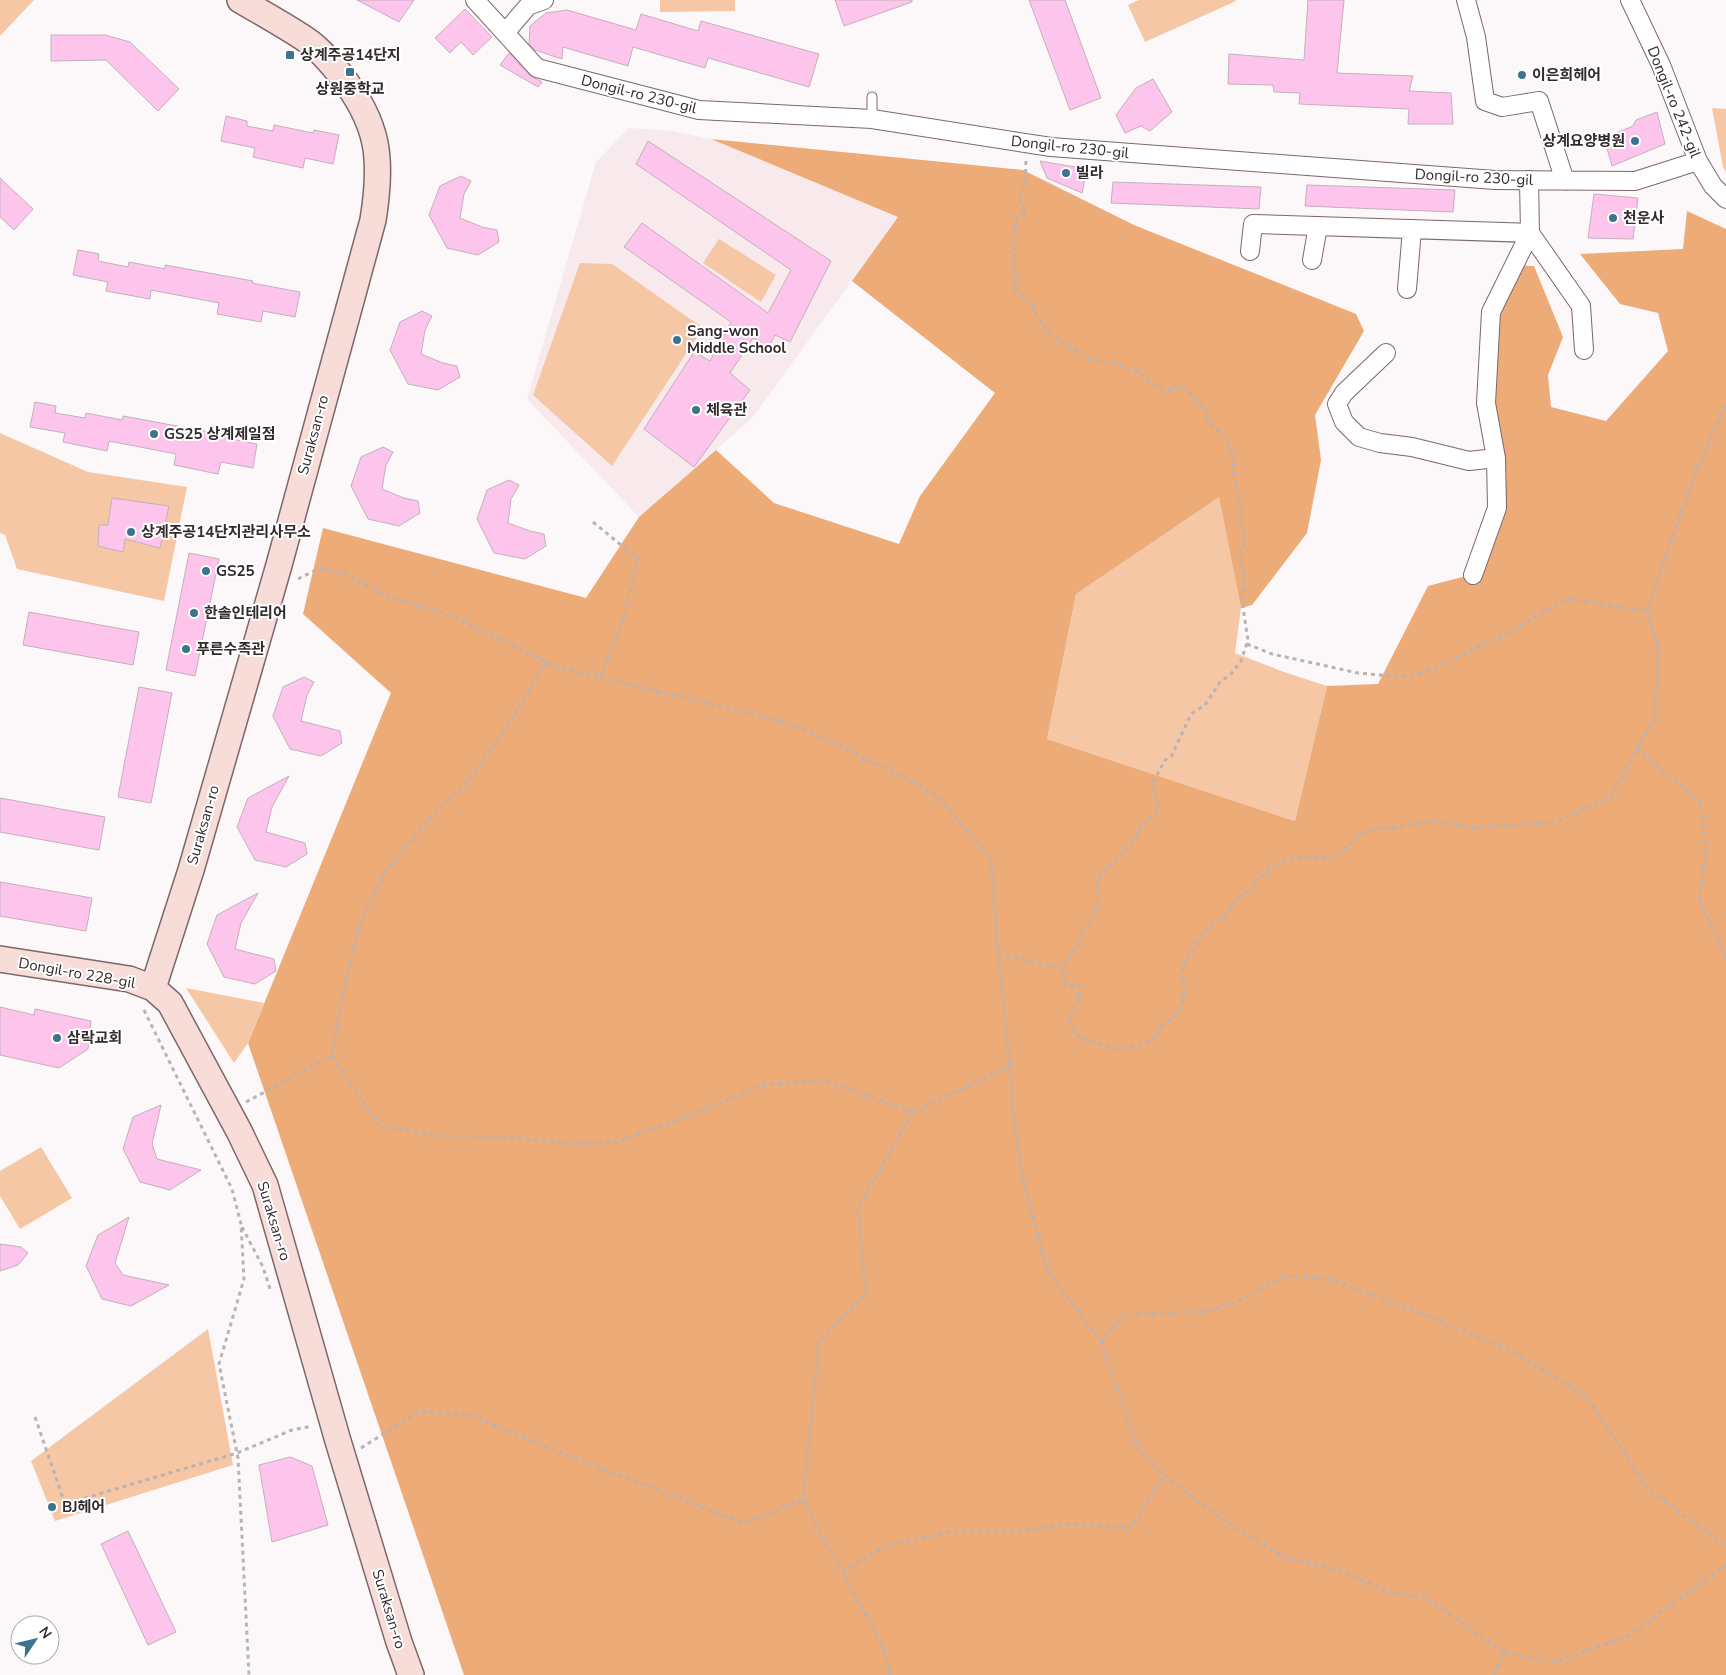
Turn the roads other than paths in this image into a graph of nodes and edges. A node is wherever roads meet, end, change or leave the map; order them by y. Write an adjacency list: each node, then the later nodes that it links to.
1 (475, 0): 6 (street, Dongil-ro 230-gil)
2 (544, 0): 6 (street)
3 (1466, 0): 11 (street)
4 (1630, 0): 9 (street, Dongil-ro 242-gil)
5 (257, 4): 24 (street, Suraksan-ro)
6 (505, 33): 8 (street, Dongil-ro 230-gil)
7 (872, 98): 8 (lane)
8 (872, 119): 10 (street, Dongil-ro 230-gil)
9 (1698, 161): 11 (street, Dongil-ro 230-gil); 12 (street, Dongil-ro 242-gil)
10 (1529, 180): 11 (street, Dongil-ro 230-gil); 15 (street)
11 (1565, 181)
12 (1726, 199)
13 (1318, 226): 14 (street); 16 (street); 17 (street)
14 (1412, 229): 15 (street); 18 (street)
15 (1530, 232): 19 (street); 21 (street)
16 (1250, 251)
17 (1312, 260)
18 (1407, 289)
19 (1584, 350)
20 (1386, 353): 21 (street)
21 (1496, 458): 22 (street)
22 (1473, 575)
23 (0, 959): 24 (street, Dongil-ro 228-gil)
24 (153, 988): 25 (street, Suraksan-ro)
25 (411, 1675)

